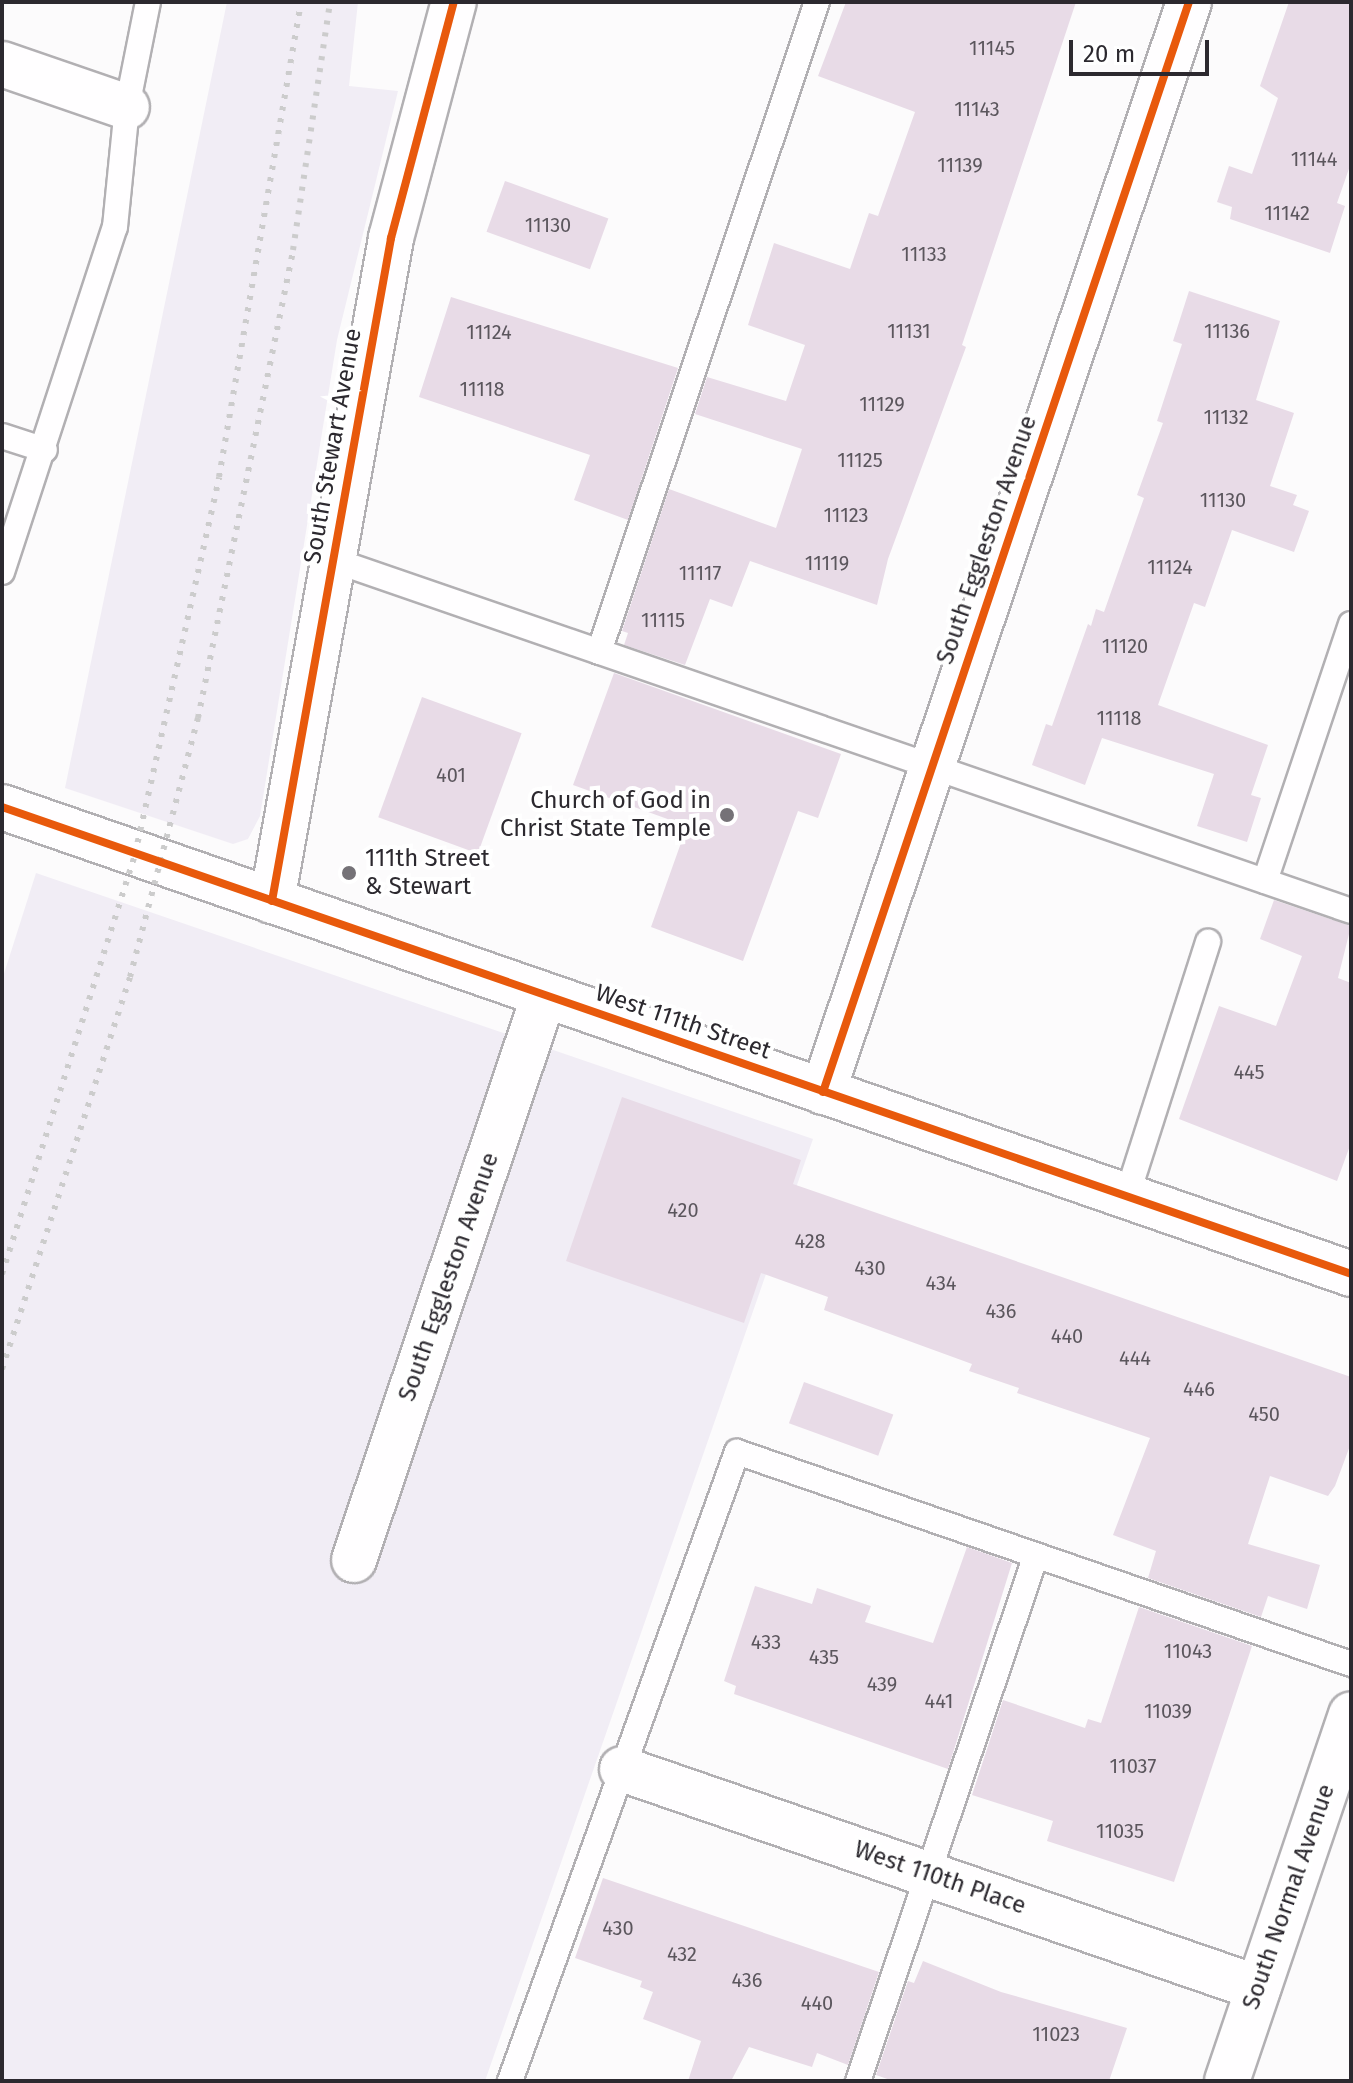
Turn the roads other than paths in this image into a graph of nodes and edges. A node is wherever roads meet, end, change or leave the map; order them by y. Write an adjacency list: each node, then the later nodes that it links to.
1 (148, 2): 6 (lane)
2 (454, 2): 9 (street, South Stewart Avenue)
3 (817, 2): 12 (lane)
4 (1189, 2): 13 (street, South Eggleston Avenue)
5 (2, 64): 6 (street)
6 (127, 107): 8 (lane)
7 (2, 436): 8 (lane)
8 (45, 450): 10 (lane)
9 (333, 560): 12 (lane); 16 (street, South Stewart Avenue)
10 (2, 572)
11 (1351, 624): 15 (lane)
12 (599, 652): 13 (lane)
13 (932, 766): 15 (lane); 20 (street, South Eggleston Avenue)
14 (2, 807): 16 (street, West 111th Street)
15 (1265, 881): 17 (lane)
16 (272, 901): 19 (street, West 111th Street)
17 (1351, 911)
18 (1208, 942): 21 (lane)
19 (544, 995): 20 (street, West 111th Street); 24 (street, South Eggleston Avenue)
20 (823, 1092): 21 (street, West 111th Street)
21 (1127, 1196): 22 (street, West 111th Street)
22 (1351, 1274)
23 (1036, 1555): 25 (lane); 27 (lane); 28 (lane)
24 (354, 1560)
25 (1351, 1664)
26 (1351, 1714): 29 (street, South Normal Avenue)
27 (622, 1769): 28 (street, West 110th Place); 30 (lane)
28 (928, 1874): 29 (street, West 110th Place); 31 (lane)
29 (1258, 1988): 32 (street, South Normal Avenue)
30 (510, 2081)
31 (858, 2081)
32 (1227, 2081)

